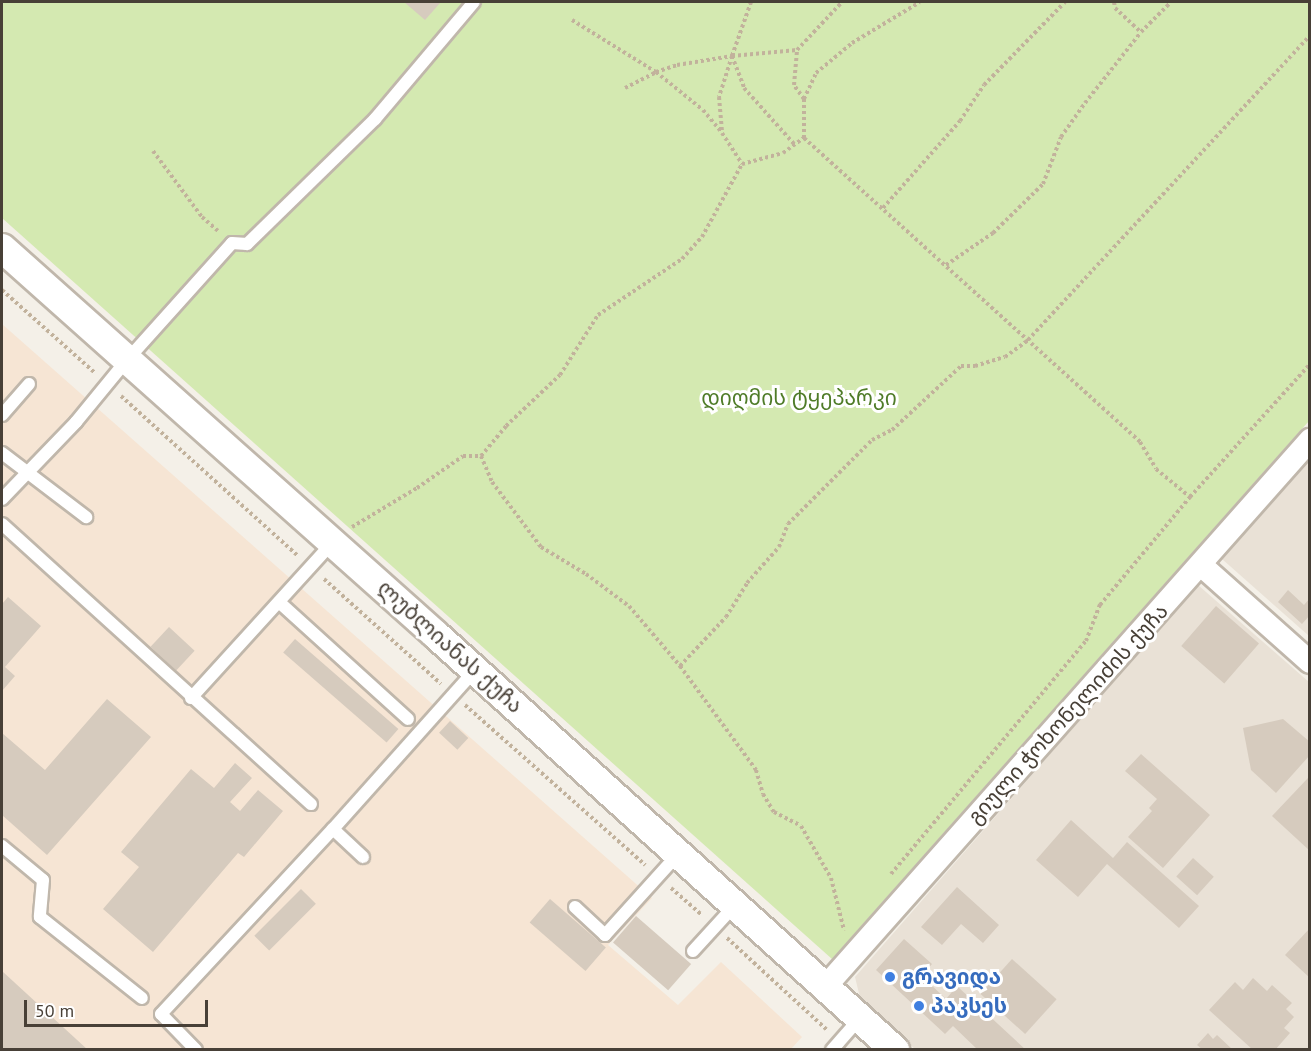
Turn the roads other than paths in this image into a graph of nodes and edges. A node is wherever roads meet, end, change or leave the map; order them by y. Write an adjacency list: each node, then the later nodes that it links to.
1 (474, 2): 3 (lane)
2 (2, 248): 3 (street, ლუბლიანას ქუჩა)
3 (127, 360): 8 (lane); 12 (street, ლუბლიანას ქუჩა)
4 (29, 384): 5 (lane)
5 (2, 415)
6 (1310, 440): 13 (street, გიული ჭოხონელიძის ქუჩა)
7 (2, 453): 8 (lane)
8 (27, 472): 9 (lane); 10 (lane)
9 (2, 499)
10 (86, 517)
11 (2, 524): 17 (lane)
12 (333, 542): 14 (lane); 16 (street, ლუბლიანას ქუჩა)
13 (1201, 565): 15 (street); 27 (street, გიული ჭოხონელიძის ქუჩა)
14 (279, 602): 17 (lane); 18 (lane)
15 (1310, 662)
16 (475, 670): 20 (lane); 22 (street, ლუბლიანას ქუჩა)
17 (191, 698): 19 (lane)
18 (408, 719)
19 (311, 804)
20 (333, 829): 23 (lane); 30 (lane)
21 (2, 846): 28 (lane)
22 (679, 853): 24 (street, ლუბლიანას ქუჩა); 25 (lane)
23 (363, 857)
24 (736, 904): 26 (lane); 27 (street, ლუბლიანას ქუჩა)
25 (575, 907)
26 (693, 951)
27 (826, 986): 29 (street, ლუბლიანას ქუჩა)
28 (142, 998)
29 (860, 1018): 31 (lane); 32 (street, ლუბლიანას ქუჩა)
30 (196, 1050)
31 (832, 1050)
32 (895, 1050)

